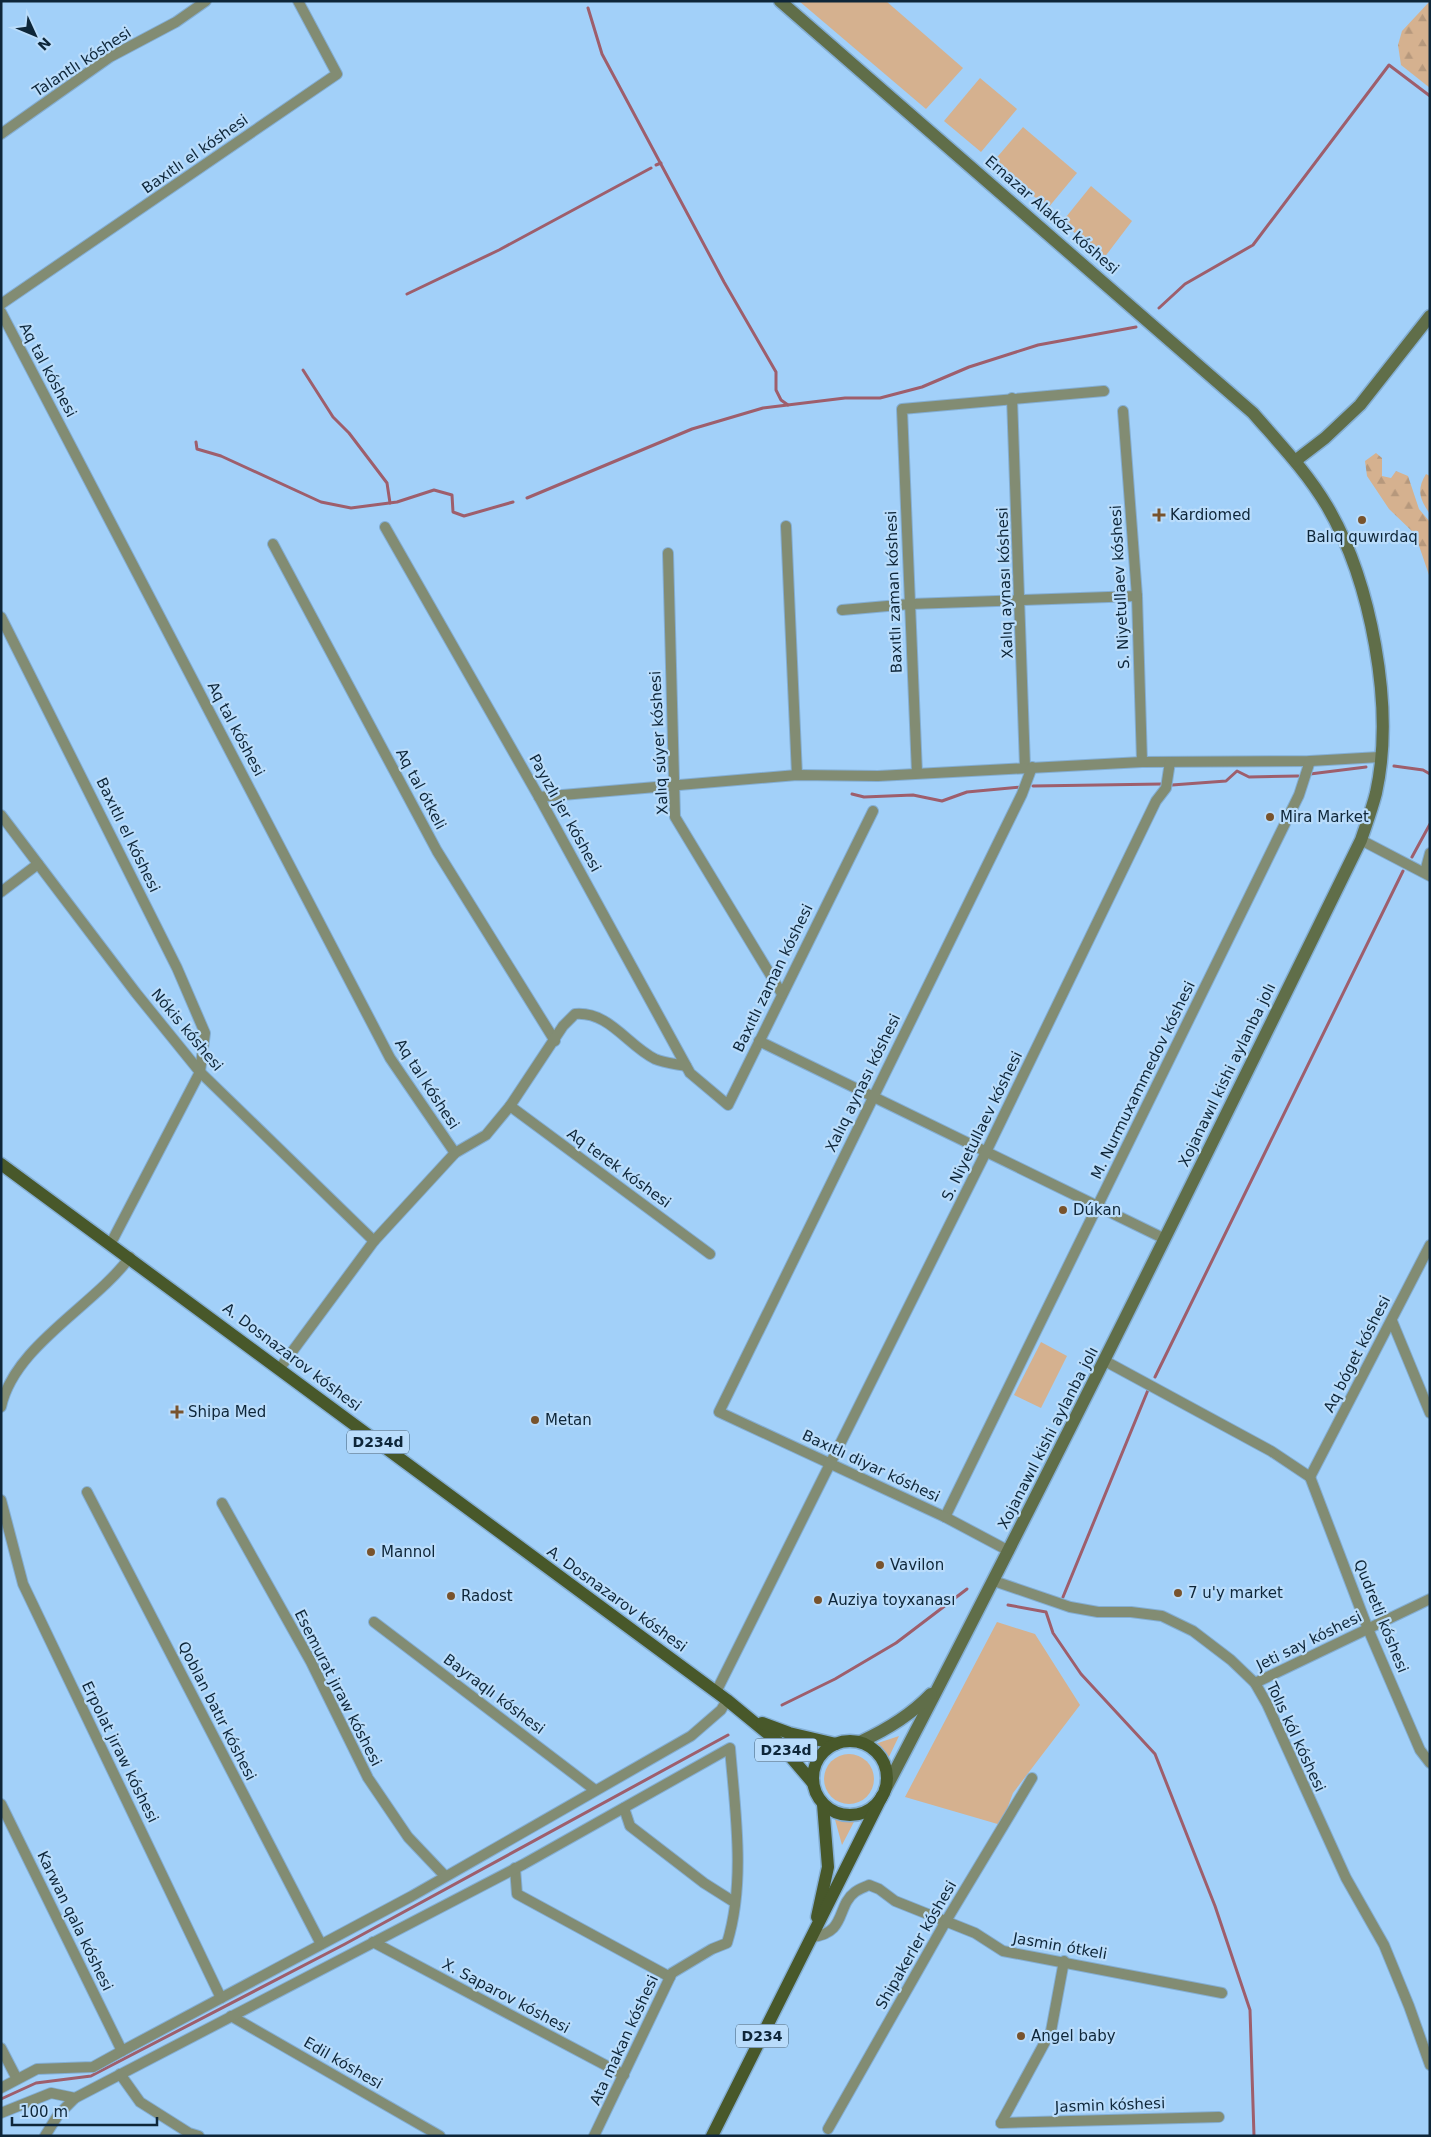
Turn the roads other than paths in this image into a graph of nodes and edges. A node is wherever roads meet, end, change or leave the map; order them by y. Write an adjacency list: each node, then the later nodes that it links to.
1 (206, 1): 4 (street, Talantlı kóshesi)
2 (298, 1): 5 (street, Baxıtlı el kóshesi)
3 (780, 1): 11 (main road, Ernazar Alakóz kóshesi / D234)
4 (1, 134)
5 (1, 304)
6 (1, 312): 46 (street, Aq tal kóshesi)
7 (1430, 316): 11 (main road)
8 (1104, 391): 9 (street)
9 (1012, 398): 17 (street, Xalıq aynası kóshesi); 18 (street, Baxıtlı zaman kóshesi)
10 (1124, 411): 16 (street, S. Niyetullaev kóshesi)
11 (1295, 461): 21 (main road, Xojanawıl kishi aylanba jolı / D234)
12 (786, 526): 27 (street)
13 (385, 527): 29 (street, Payızlı jer kóshesi)
14 (273, 544): 38 (street, Aq tal ótkeli)
15 (668, 552): 28 (street, Xalıq súyer kóshesi)
16 (1137, 596): 17 (street); 23 (street, S. Niyetullaev kóshesi)
17 (1021, 600): 18 (street); 25 (street, Xalıq aynası kóshesi)
18 (910, 604): 19 (street); 26 (street, Baxıtlı zaman kóshesi)
19 (842, 610)
20 (1, 617): 41 (street, Baxıtlı el kóshesi)
21 (1380, 758): 22 (street); 32 (main road, Xojanawıl kishi aylanba jolı / D234)
22 (1310, 761): 24 (street); 48 (street, M. Nurmuxammedov kóshesi)
23 (1142, 762): 24 (street); 25 (street)
24 (1170, 762): 45 (street, S. Niyetullaev kóshesi)
25 (1029, 767): 26 (street); 42 (street, Xalıq aynası kóshesi)
26 (917, 773): 27 (street)
27 (798, 775): 28 (street)
28 (674, 786): 29 (street); 37 (street, Xalıq súyer kóshesi)
29 (540, 797): 40 (street, Payızlı jer kóshesi)
30 (873, 811): 37 (street, Baxıtlı zaman kóshesi)
31 (1, 815): 34 (street, Nókis kóshesi)
32 (1361, 840): 35 (street); 49 (main road, Xojanawıl kishi aylanba jolı / D234)
33 (1430, 853): 35 (street)
34 (38, 864): 36 (street); 41 (street, Nókis kóshesi)
35 (1427, 874)
36 (1, 892)
37 (782, 994): 39 (street, Baxıtlı zaman kóshesi)
38 (555, 1041): 40 (street); 44 (street)
39 (759, 1041): 42 (street); 43 (street, Baxıtlı zaman kóshesi)
40 (686, 1066): 43 (street, Payızlı jer kóshesi)
41 (200, 1072): 50 (street, Nókis kóshesi); 51 (street)
42 (873, 1098): 45 (street); 60 (street, Xalıq aynası kóshesi)
43 (728, 1105)
44 (510, 1106): 46 (street); 53 (street, Aq terek kóshesi)
45 (986, 1152): 48 (street); 62 (street, S. Niyetullaev kóshesi)
46 (454, 1153): 50 (street)
47 (1, 1164): 51 (main road, A. Dosnazarov kóshesi / D234d)
48 (1098, 1207): 49 (street); 68 (street, M. Nurmuxammedov kóshesi)
49 (1165, 1239): 56 (main road, Xojanawıl kishi aylanba jolı / D234)
50 (374, 1241): 57 (street)
51 (111, 1243): 54 (main road, A. Dosnazarov kóshesi / D234d)
52 (1430, 1245): 55 (street, Aq bóget kóshesi)
53 (710, 1254)
54 (130, 1257): 57 (main road, A. Dosnazarov kóshesi / D234d); 58 (street)
55 (1392, 1321): 61 (street); 63 (street, Aq bóget kóshesi)
56 (1105, 1361): 63 (street); 69 (main road, Xojanawıl kishi aylanba jolı / D234)
57 (280, 1368): 76 (main road, A. Dosnazarov kóshesi / D234d)
58 (6, 1377): 59 (street)
59 (1, 1407)
60 (719, 1412): 62 (street, Baxıtlı diyar kóshesi)
61 (1430, 1413)
62 (832, 1464): 68 (street, Baxıtlı diyar kóshesi); 76 (street, S. Niyetullaev kóshesi)
63 (1310, 1477): 73 (street, Qudretli kóshesi)
64 (87, 1492): 95 (street, Qoblan batır kóshesi)
65 (1, 1500): 67 (street, Erpolat jıraw kóshesi)
66 (222, 1503): 90 (street, Esemurat jıraw kóshesi)
67 (3, 1516): 99 (street, Erpolat jıraw kóshesi)
68 (945, 1517): 69 (street, Baxıtlı diyar kóshesi)
69 (1009, 1551): 70 (main road, Xojanawıl kishi aylanba jolı / D234)
70 (994, 1581): 74 (main road, Xojanawıl kishi aylanba jolı / D234); 75 (street, Tolıs kól kóshesi)
71 (1430, 1599): 73 (street, Jeti say kóshesi)
72 (374, 1622): 84 (street, Bayraqlı kóshesi)
73 (1368, 1629): 75 (street, Jeti say kóshesi); 81 (street, Qudretli kóshesi)
74 (941, 1683): 79 (main road, Xojanawıl kishi aylanba jolı / D234); 85 (main road, Xojanawıl kishi aylanba jolı / D234)
75 (1255, 1683): 103 (street, Tolıs kól kóshesi)
76 (716, 1692): 77 (main road, A. Dosnazarov kóshesi / D234d)
77 (727, 1700): 78 (main road, A. Dosnazarov kóshesi / D234d); 84 (street)
78 (755, 1721): 80 (main road, D234d); 83 (main road, D234d)
79 (860, 1742): 80 (main road, D234); 85 (main road, D234)
80 (836, 1744): 83 (main road)
81 (1430, 1763)
82 (1032, 1778): 92 (street, Shipakerler kóshesi)
83 (813, 1783): 87 (main road)
84 (596, 1790): 90 (street)
85 (884, 1793): 87 (main road, D234); 93 (main road, Xojanawıl kishi aylanba jolı / D234)
86 (1, 1804): 102 (street, Karwan qala kóshesi)
87 (823, 1804): 93 (main road, Xojanawıl kishi aylanba jolı / D234)
88 (624, 1808): 89 (street); 91 (street); 91 (street, Ata makan kóshesi)
89 (515, 1868): 94 (street); 97 (street)
90 (445, 1876): 95 (street)
91 (734, 1902): 97 (street, Ata makan kóshesi)
92 (946, 1922): 93 (street, Jasmin ótkeli); 96 (street, Jasmin ótkeli); 111 (street, Shipakerler kóshesi)
93 (812, 1937): 116 (main road, Xojanawıl kishi aylanba jolı / D234)
94 (373, 1942): 100 (street); 105 (street, X. Saparov kóshesi)
95 (321, 1944): 99 (street)
96 (1064, 1961): 98 (street, Jasmin ótkeli); 110 (street, Jasmin kóshesi)
97 (670, 1977): 105 (street, Ata makan kóshesi)
98 (1222, 1994)
99 (222, 1998): 102 (street)
100 (231, 2016): 104 (street); 114 (street, Edil kóshesi)
101 (1, 2048): 106 (street)
102 (122, 2052): 106 (street)
103 (1430, 2065)
104 (120, 2074): 108 (street); 113 (street)
105 (624, 2075): 115 (street, Ata makan kóshesi)
106 (17, 2080): 107 (street)
107 (1, 2088)
108 (74, 2098): 109 (street); 112 (street)
109 (1, 2112)
110 (1219, 2117)
111 (828, 2130)
112 (45, 2136)
113 (199, 2136)
114 (440, 2136)
115 (594, 2136)
116 (712, 2136)

